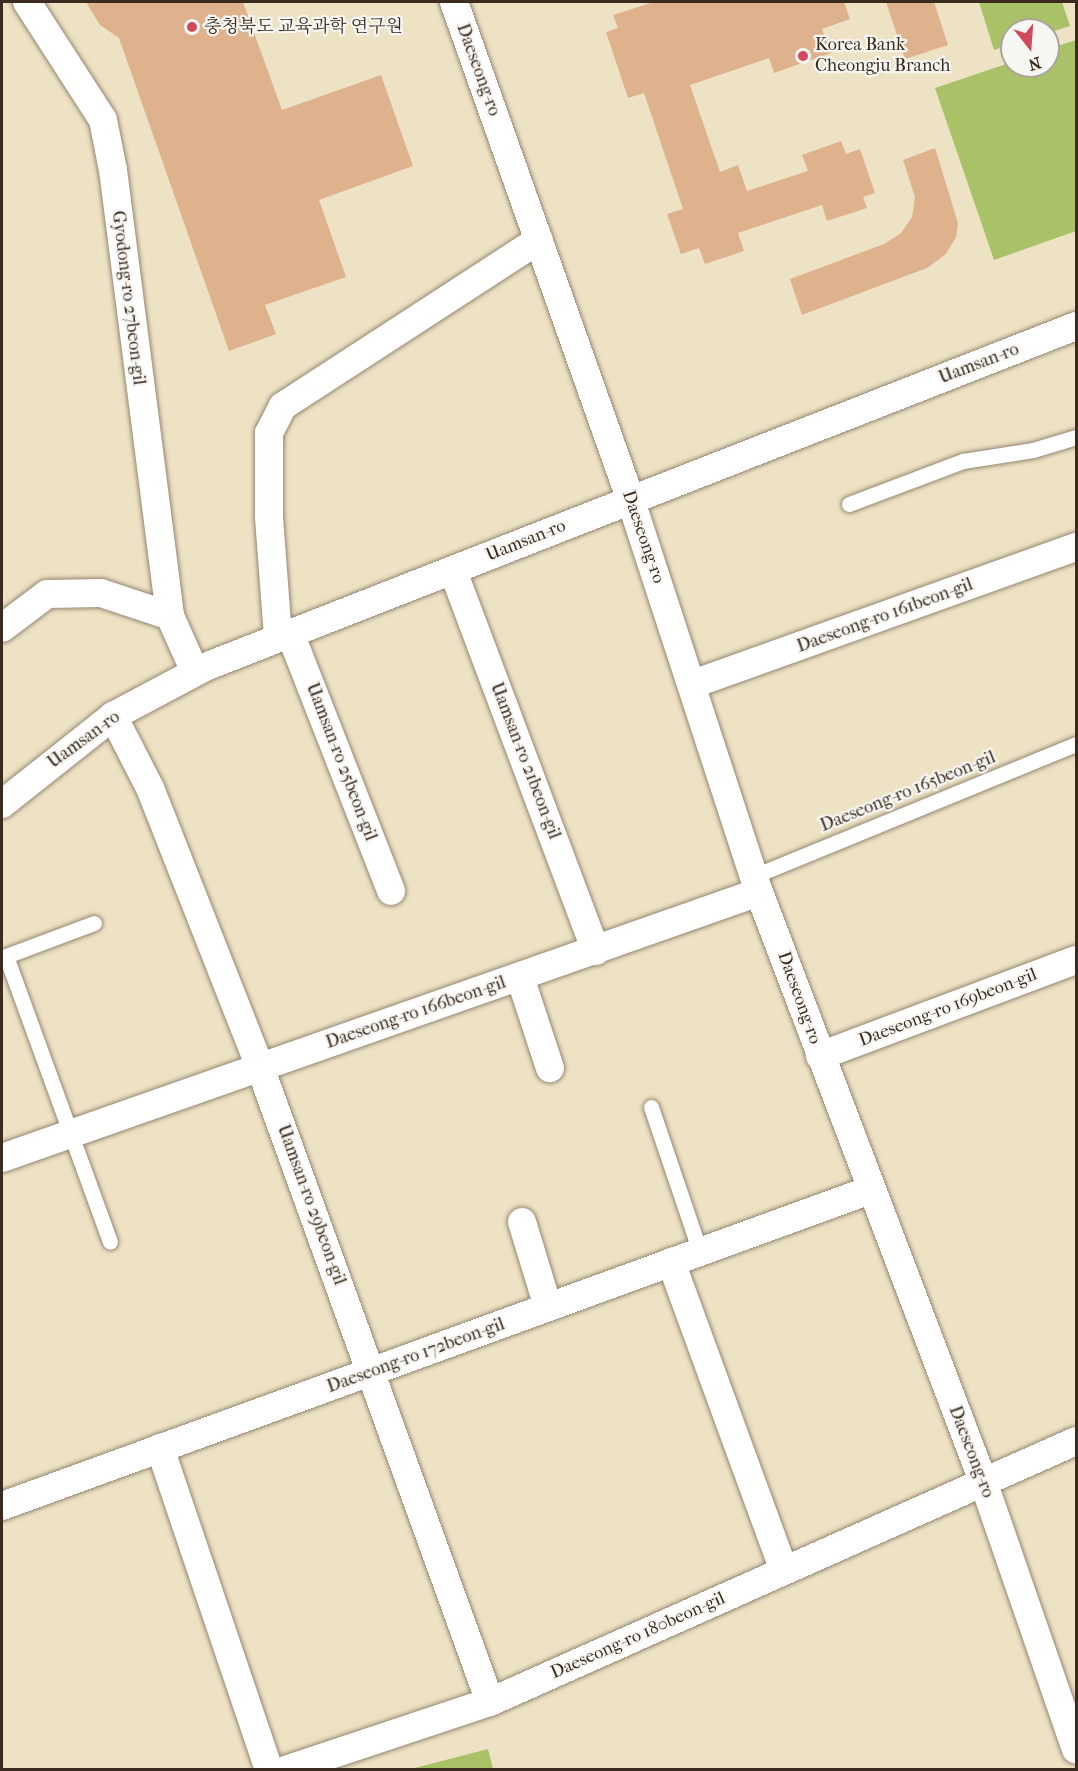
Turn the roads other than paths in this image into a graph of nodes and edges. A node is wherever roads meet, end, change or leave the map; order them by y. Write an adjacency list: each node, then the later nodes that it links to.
1 (27, 2): 10 (street, Gyodong-ro 27beon-gil)
2 (454, 2): 3 (street, Daeseong-ro)
3 (539, 240): 6 (street, Daeseong-ro); 12 (street)
4 (1077, 326): 6 (street, Uamsan-ro)
5 (1077, 437): 7 (lane)
6 (630, 498): 9 (street, Uamsan-ro); 14 (street, Daeseong-ro)
7 (849, 504)
8 (1077, 547): 14 (street, Daeseong-ro 161beon-gil)
9 (453, 570): 12 (street, Uamsan-ro); 21 (street, Uamsan-ro 21beon-gil)
10 (170, 616): 11 (street); 13 (street, Gyodong-ro 27beon-gil)
11 (2, 628)
12 (284, 635): 13 (street, Uamsan-ro); 19 (street, Uamsan-ro 25beon-gil)
13 (195, 672): 15 (street, Uamsan-ro)
14 (693, 684): 18 (street, Daeseong-ro)
15 (113, 716): 17 (street, Uamsan-ro); 25 (street, Uamsan-ro 29beon-gil)
16 (1077, 744): 18 (lane, Daeseong-ro 165beon-gil)
17 (2, 804)
18 (757, 884): 21 (street, Daeseong-ro 166beon-gil); 24 (street, Daeseong-ro)
19 (391, 891)
20 (94, 923): 28 (lane)
21 (596, 951): 23 (street, Daeseong-ro 166beon-gil)
22 (1077, 960): 24 (street, Daeseong-ro 169beon-gil)
23 (520, 977): 25 (street, Daeseong-ro 166beon-gil); 26 (street)
24 (820, 1056): 30 (street, Daeseong-ro)
25 (260, 1067): 28 (street, Daeseong-ro 166beon-gil); 36 (street, Uamsan-ro 29beon-gil)
26 (550, 1068)
27 (651, 1107): 33 (lane)
28 (73, 1133): 29 (street, Daeseong-ro 166beon-gil); 32 (lane)
29 (2, 1158)
30 (870, 1190): 33 (street, Daeseong-ro 172beon-gil); 39 (street, Daeseong-ro)
31 (522, 1222): 35 (street)
32 (110, 1242)
33 (700, 1252): 34 (street, Daeseong-ro 172beon-gil)
34 (671, 1263): 35 (street, Daeseong-ro 172beon-gil); 41 (street)
35 (548, 1307): 36 (street, Daeseong-ro 172beon-gil)
36 (372, 1372): 38 (street, Daeseong-ro 172beon-gil); 42 (street, Uamsan-ro 29beon-gil)
37 (1077, 1441): 39 (street, Daeseong-ro 180beon-gil)
38 (160, 1448): 40 (street, Daeseong-ro 172beon-gil); 44 (street)
39 (983, 1481): 41 (street, Daeseong-ro 180beon-gil); 43 (street, Daeseong-ro)
40 (2, 1506)
41 (784, 1570): 42 (street, Daeseong-ro 180beon-gil)
42 (490, 1702): 45 (street, Daeseong-ro 180beon-gil)
43 (1077, 1749)
44 (269, 1770)
45 (285, 1770)

